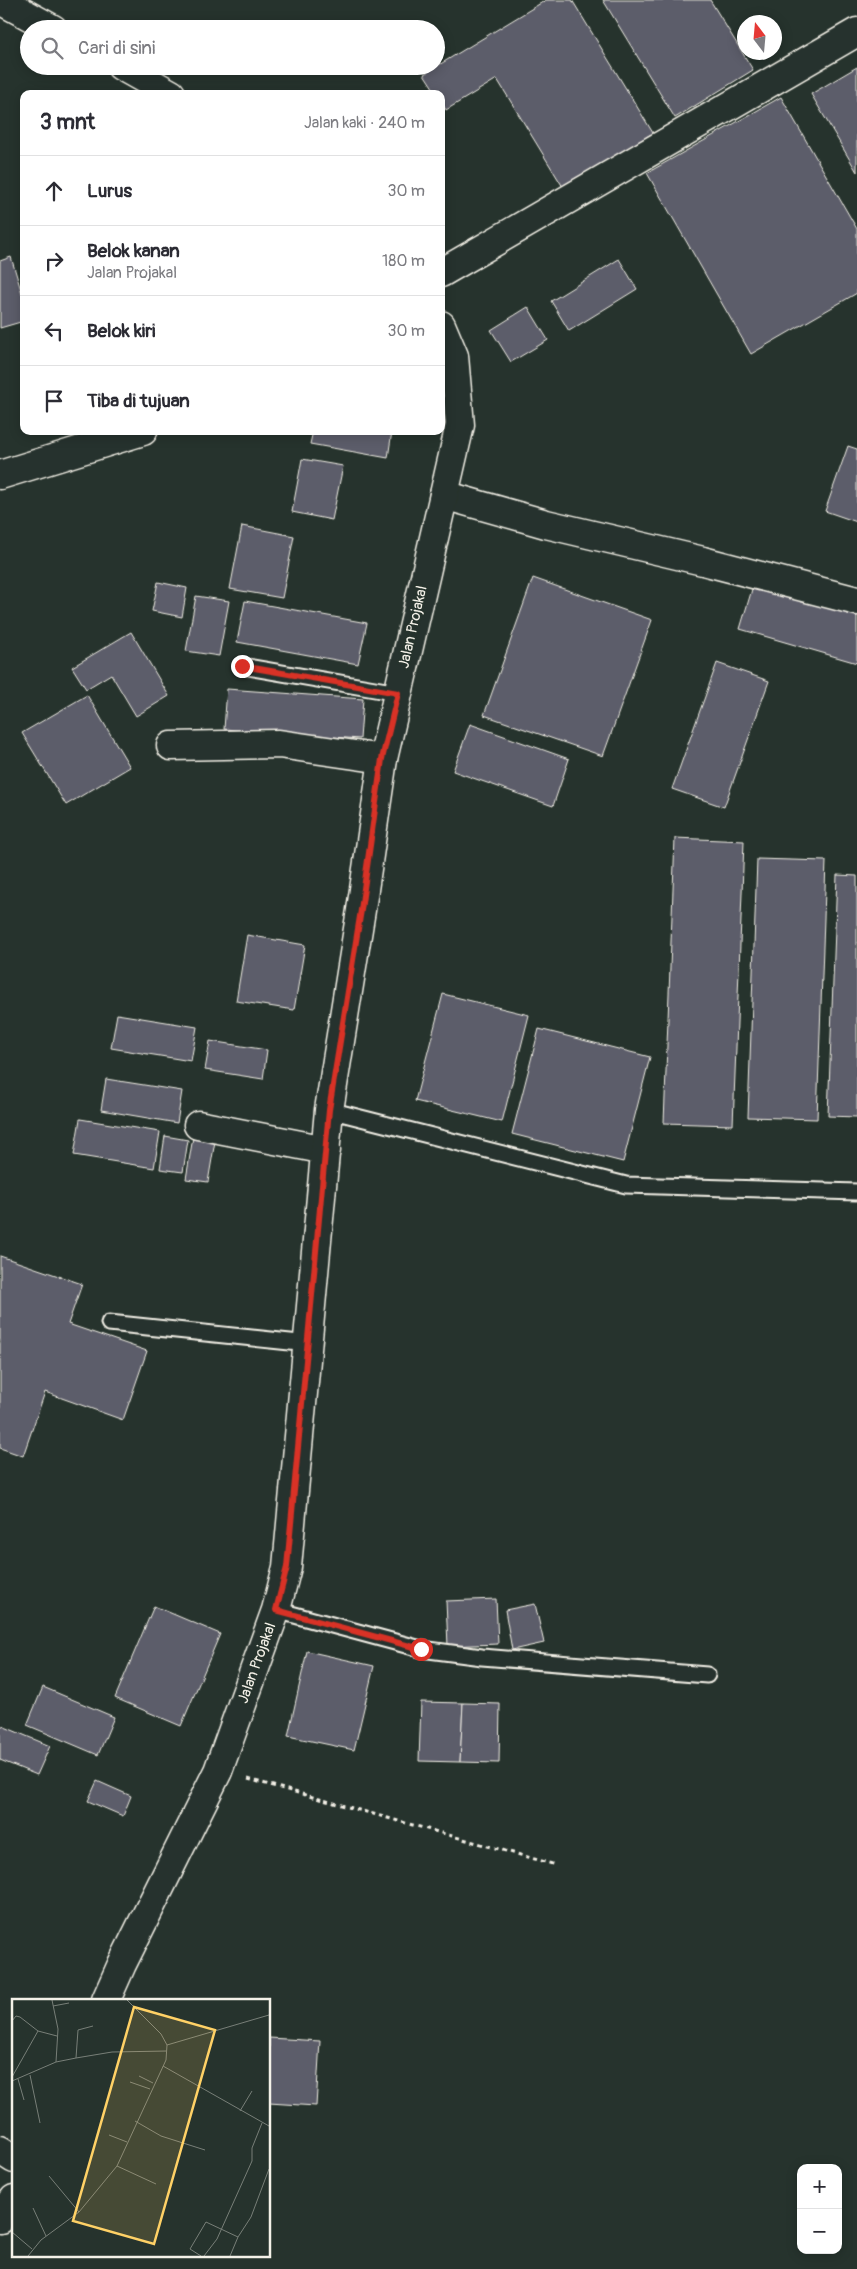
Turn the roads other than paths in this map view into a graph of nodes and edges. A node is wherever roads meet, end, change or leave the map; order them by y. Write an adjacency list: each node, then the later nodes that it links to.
1 (0, 0): 2 (main road)
2 (37, 20)
3 (857, 32): 6 (main road)
4 (137, 75): 5 (main road)
5 (164, 90)
6 (445, 271)
7 (445, 339): 10 (main road, Jalan Projakal)
8 (130, 435): 9 (main road)
9 (0, 475)
10 (444, 495): 11 (main road); 13 (main road, Jalan Projakal)
11 (857, 601)
12 (242, 666): 13 (lane)
13 (398, 693): 15 (main road, Jalan Projakal)
14 (171, 746): 15 (main road)
15 (382, 759): 16 (main road, Jalan Projakal)
16 (329, 1110): 18 (main road, Jalan Projakal); 19 (lane)
17 (198, 1125): 18 (main road)
18 (326, 1150): 21 (main road, Jalan Projakal)
19 (857, 1192)
20 (109, 1323): 21 (lane)
21 (309, 1344): 22 (main road, Jalan Projakal)
22 (276, 1610): 23 (lane); 24 (main road, Jalan Projakal)
23 (707, 1675)
24 (106, 1999)
25 (0, 2150): 26 (main road)
26 (12, 2158)
27 (12, 2201): 28 (main road)
28 (0, 2219)

